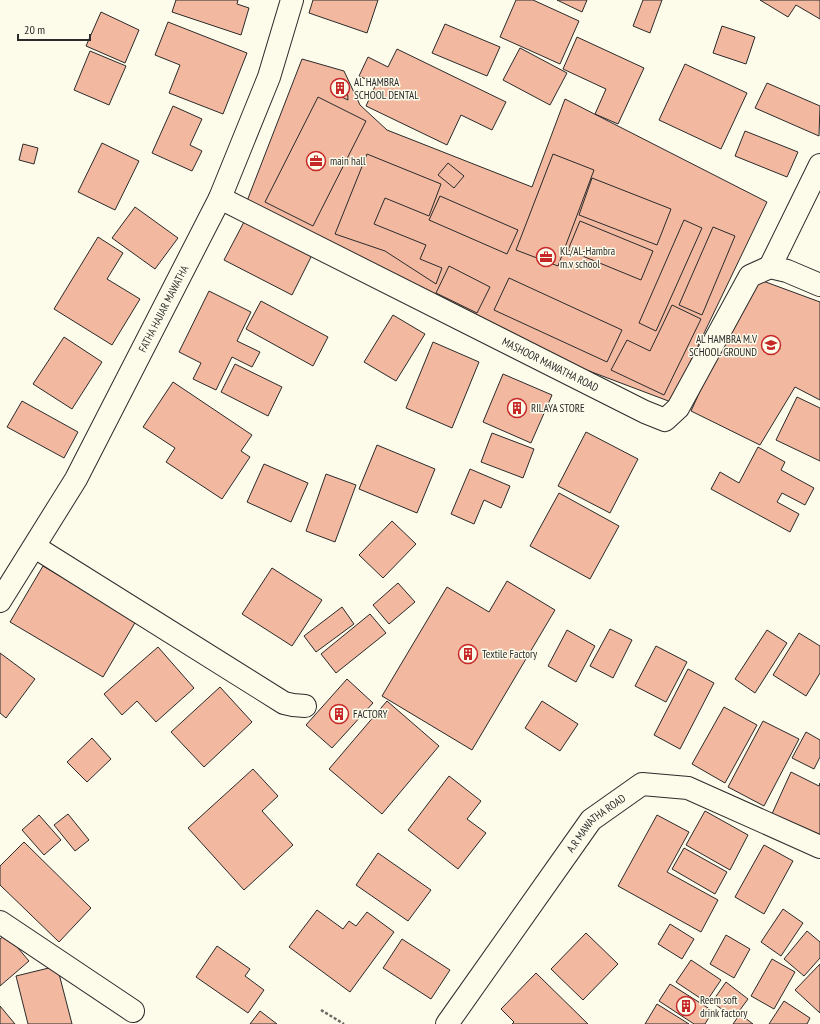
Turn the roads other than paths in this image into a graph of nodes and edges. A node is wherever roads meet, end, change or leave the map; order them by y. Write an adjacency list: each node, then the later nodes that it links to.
1 (292, 0): 3 (street, FATHA HAJIAR MAWATHA)
2 (820, 165): 4 (street)
3 (220, 198): 4 (street, MASHOOR MAWATHA ROAD); 6 (street, FATHA HAJIAR MAWATHA)
4 (770, 267): 5 (street)
5 (820, 285)
6 (35, 548): 7 (street, FATHA HAJIAR MAWATHA); 8 (street)
7 (0, 601)
8 (304, 706)
9 (820, 847): 12 (street, A.R MAWATHA ROAD)
10 (0, 922): 11 (street)
11 (133, 1011)
12 (447, 1024)

